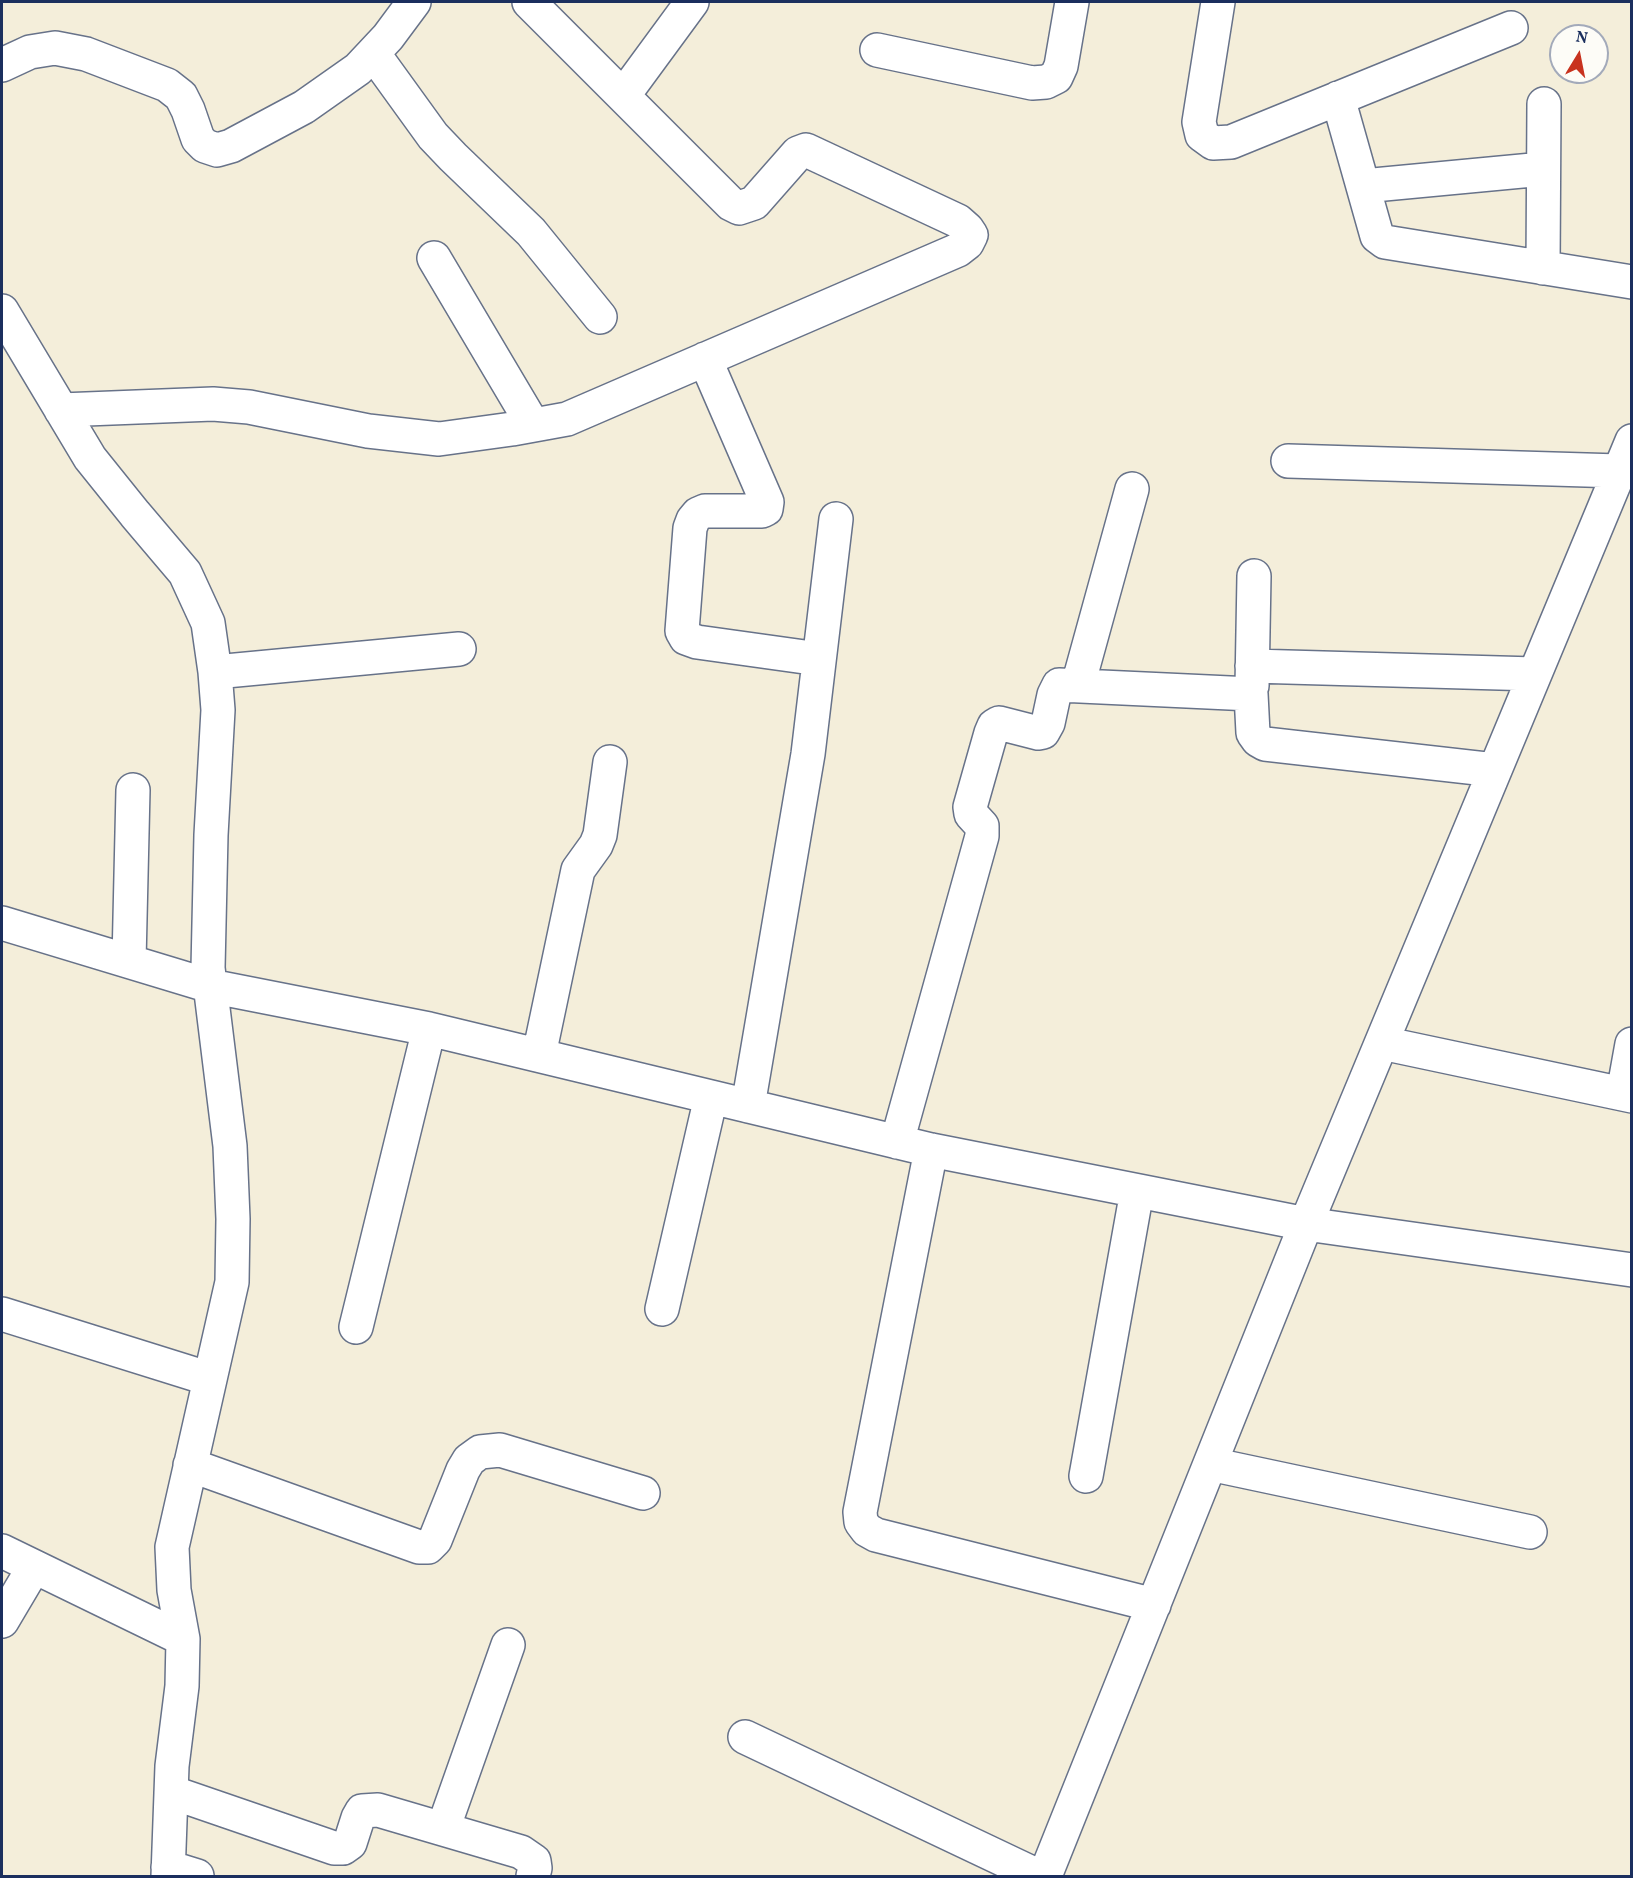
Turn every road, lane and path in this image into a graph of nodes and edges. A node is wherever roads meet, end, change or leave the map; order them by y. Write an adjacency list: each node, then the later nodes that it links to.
1 (414, 2): 8 (street)
2 (529, 2): 10 (street)
3 (692, 2): 10 (street)
4 (1072, 2): 7 (street)
5 (1218, 2): 11 (street)
6 (1511, 28): 11 (street)
7 (877, 50)
8 (373, 53): 9 (street); 19 (street)
9 (2, 65)
10 (623, 96): 20 (street)
11 (1338, 98): 14 (street)
12 (1544, 104): 13 (street)
13 (1543, 168): 14 (street); 16 (street)
14 (1363, 186): 16 (street)
15 (434, 258): 22 (street)
16 (1543, 268): 17 (street)
17 (1632, 282)
18 (2, 312): 21 (street)
19 (600, 317)
20 (705, 359): 22 (street); 29 (street)
21 (61, 410): 22 (street); 30 (street)
22 (533, 425)
23 (1625, 456): 24 (street); 31 (street)
24 (1288, 462)
25 (1132, 489): 33 (street)
26 (836, 519): 29 (street)
27 (1254, 576): 32 (street)
28 (459, 649): 30 (street)
29 (819, 659): 46 (street)
30 (215, 672): 39 (street)
31 (1535, 674): 32 (street); 35 (street)
32 (1252, 680): 33 (street); 35 (street)
33 (1078, 686): 47 (street)
34 (610, 762): 43 (street)
35 (1495, 770): 41 (street)
36 (133, 790): 38 (street)
37 (2, 923): 38 (street)
38 (129, 961): 39 (street)
39 (210, 986): 40 (street); 55 (street)
40 (429, 1029): 43 (street); 54 (street)
41 (1382, 1043): 44 (street); 50 (street)
42 (1632, 1044): 44 (street)
43 (539, 1056): 45 (street)
44 (1627, 1095)
45 (711, 1097): 46 (street); 52 (street)
46 (748, 1106): 47 (street)
47 (897, 1142): 48 (street)
48 (930, 1150): 49 (street); 63 (street)
49 (1137, 1191): 50 (street); 58 (street)
50 (1306, 1224): 51 (street); 56 (street)
51 (1632, 1270)
52 (662, 1309)
53 (2, 1314): 55 (street)
54 (356, 1327)
55 (210, 1379): 57 (street)
56 (1210, 1464): 60 (street); 63 (street)
57 (190, 1466): 59 (street); 65 (street)
58 (1086, 1476)
59 (643, 1493)
60 (1530, 1532)
61 (2, 1551): 62 (street)
62 (34, 1567): 64 (street); 65 (street)
63 (1154, 1605): 73 (street)
64 (2, 1621)
65 (183, 1639): 68 (street)
66 (508, 1645): 69 (street)
67 (745, 1737): 72 (street)
68 (171, 1792): 69 (street); 70 (street)
69 (443, 1829): 71 (street)
70 (178, 1873)
71 (533, 1876)
72 (1038, 1876)
73 (1045, 1876)

